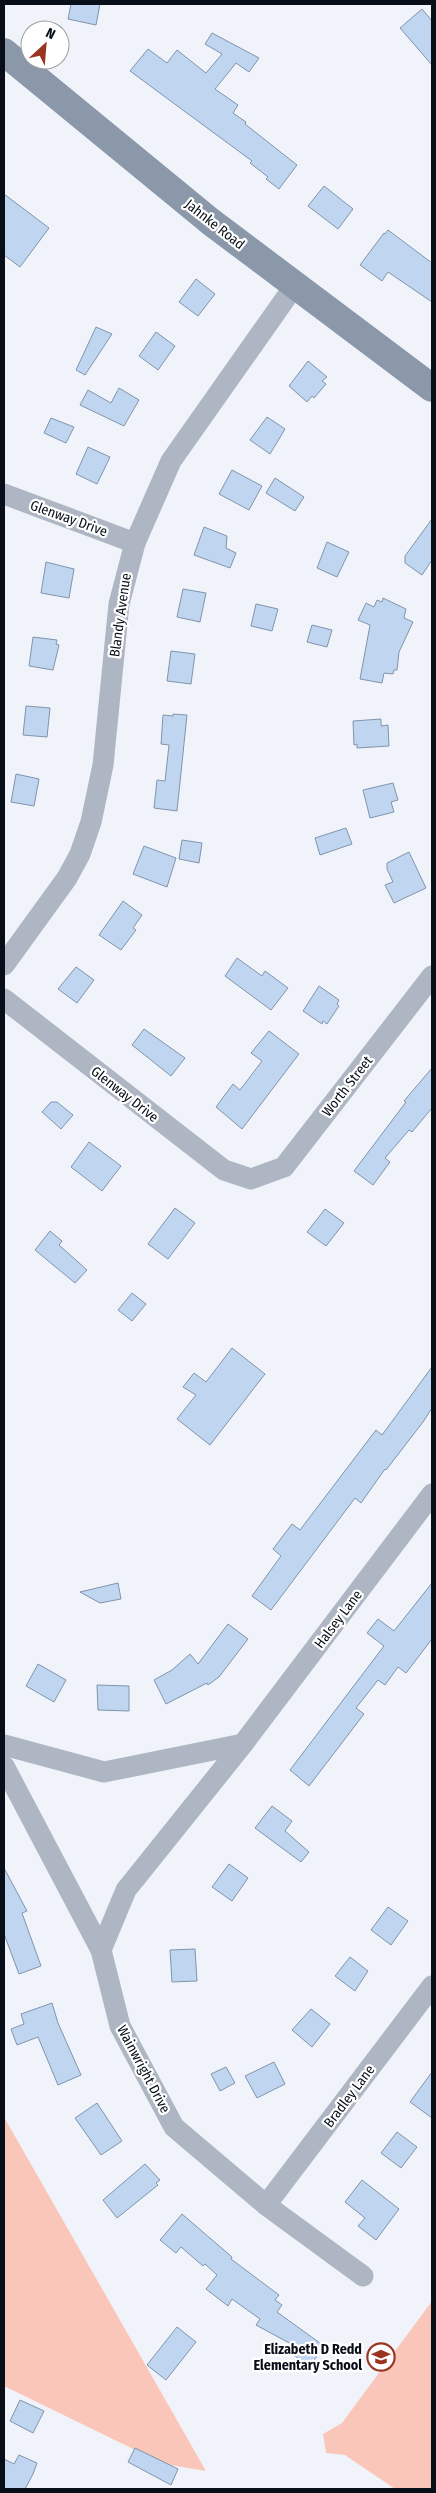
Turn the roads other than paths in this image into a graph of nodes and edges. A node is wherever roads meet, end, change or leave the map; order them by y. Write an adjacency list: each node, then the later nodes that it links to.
1 (4, 52): 2 (main road, Jahnke Road)
2 (295, 285): 3 (main road, Jahnke Road); 5 (street, Blandy Avenue)
3 (432, 388)
4 (4, 494): 5 (street, Glenway Drive)
5 (135, 543): 6 (street, Blandy Avenue)
6 (4, 965)
7 (432, 976): 9 (street, Worth Street)
8 (4, 1000): 9 (street, Glenway Drive)
9 (251, 1179)
10 (432, 1494): 11 (street, Halsey Lane)
11 (243, 1744): 12 (street); 14 (street, Halsey Lane)
12 (4, 1745)
13 (4, 1766): 14 (street, Wainwright Drive)
14 (101, 1950): 16 (street, Wainwright Drive)
15 (432, 1986): 16 (street, Bradley Lane)
16 (266, 2205): 17 (street, Wainwright Drive)
17 (363, 2276)

